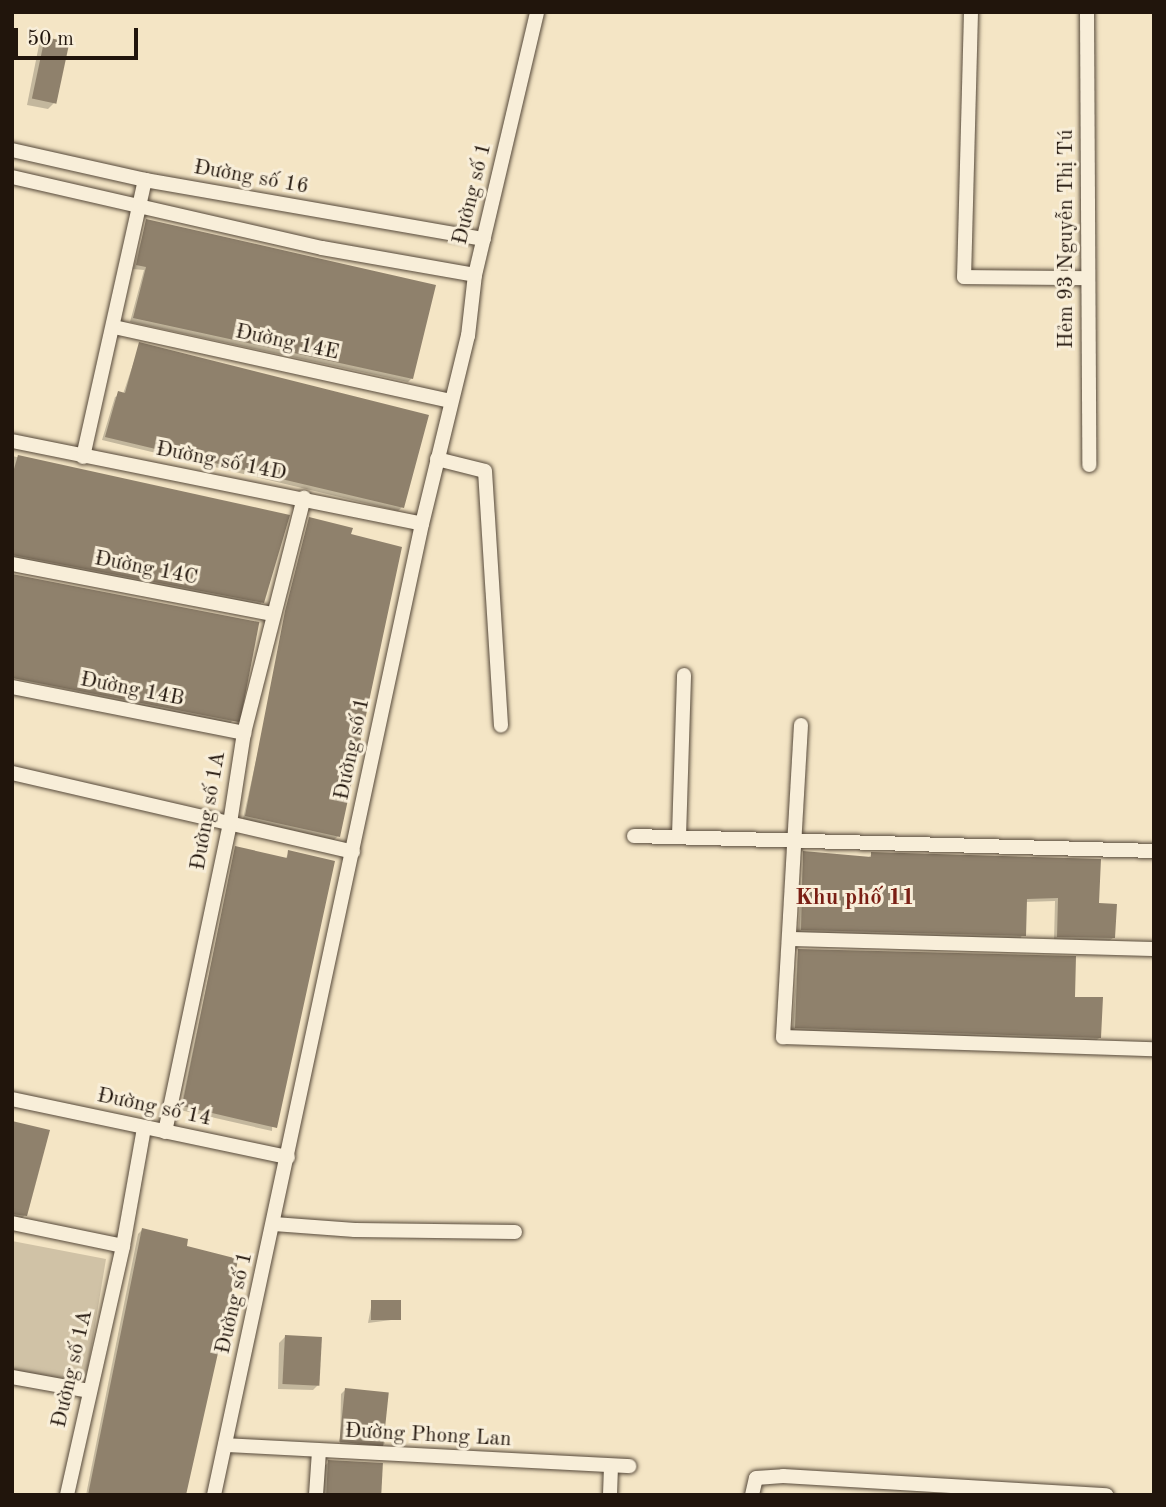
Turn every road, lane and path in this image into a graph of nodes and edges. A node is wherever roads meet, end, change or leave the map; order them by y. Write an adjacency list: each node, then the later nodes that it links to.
1 (537, 12): 8 (street, Đường số 1)
2 (971, 12): 10 (street)
3 (1087, 12): 10 (street, Hẻm 93 Nguyễn Thị Tú)
4 (12, 150): 6 (street, Đường số 16)
5 (12, 177): 7 (street)
6 (145, 180): 7 (street); 8 (street, Đường số 16)
7 (140, 205): 9 (street); 11 (street)
8 (484, 239): 9 (street, Đường số 1)
9 (475, 275): 12 (street, Đường số 1)
10 (1088, 278): 16 (street, Hẻm 93 Nguyễn Thị Tú)
11 (114, 327): 12 (street, Đường 14E); 14 (street)
12 (450, 401): 15 (street, Đường số 1)
13 (12, 441): 14 (street, Đường số 14D)
14 (83, 457): 17 (street, Đường số 14D)
15 (437, 459): 18 (street, Đường số 1); 23 (street)
16 (1089, 464)
17 (304, 498): 18 (street, Đường số 14D); 20 (street, Đường số 1A)
18 (422, 524): 32 (street, Đường số 1)
19 (12, 564): 20 (street, Đường 14C)
20 (271, 614): 25 (street, Đường số 1A)
21 (684, 675): 29 (street)
22 (12, 687): 25 (street, Đường 14B)
23 (501, 725)
24 (801, 725): 30 (street)
25 (244, 733): 27 (street, Đường số 1A)
26 (12, 773): 27 (street)
27 (230, 823): 32 (street); 38 (street, Đường số 1A)
28 (634, 836): 29 (street)
29 (679, 836): 30 (street)
30 (793, 838): 31 (street); 33 (street)
31 (1154, 851)
32 (353, 852): 39 (street, Đường số 1)
33 (790, 939): 34 (street); 35 (street)
34 (1154, 949)
35 (1154, 1049)
36 (12, 1099): 37 (street, Đường số 14)
37 (144, 1128): 38 (street, Đường số 14); 43 (street, Đường số 1A)
38 (165, 1132): 39 (street, Đường số 14)
39 (288, 1157): 41 (street, Đường số 1)
40 (12, 1223): 43 (street)
41 (274, 1224): 42 (street); 46 (street, Đường số 1)
42 (515, 1232)
43 (123, 1246): 45 (street, Đường số 1A)
44 (12, 1377): 45 (street)
45 (89, 1391): 50 (street, Đường số 1A)
46 (225, 1445): 47 (street, Đường Phong Lan); 51 (street, Đường số 1)
47 (319, 1451): 49 (street, Đường Phong Lan); 52 (street)
48 (629, 1465): 49 (street, Đường Phong Lan)
49 (611, 1468): 53 (street)
50 (67, 1495)
51 (214, 1495)
52 (316, 1495)
53 (610, 1495)
54 (752, 1495): 55 (street)
55 (1106, 1495)

